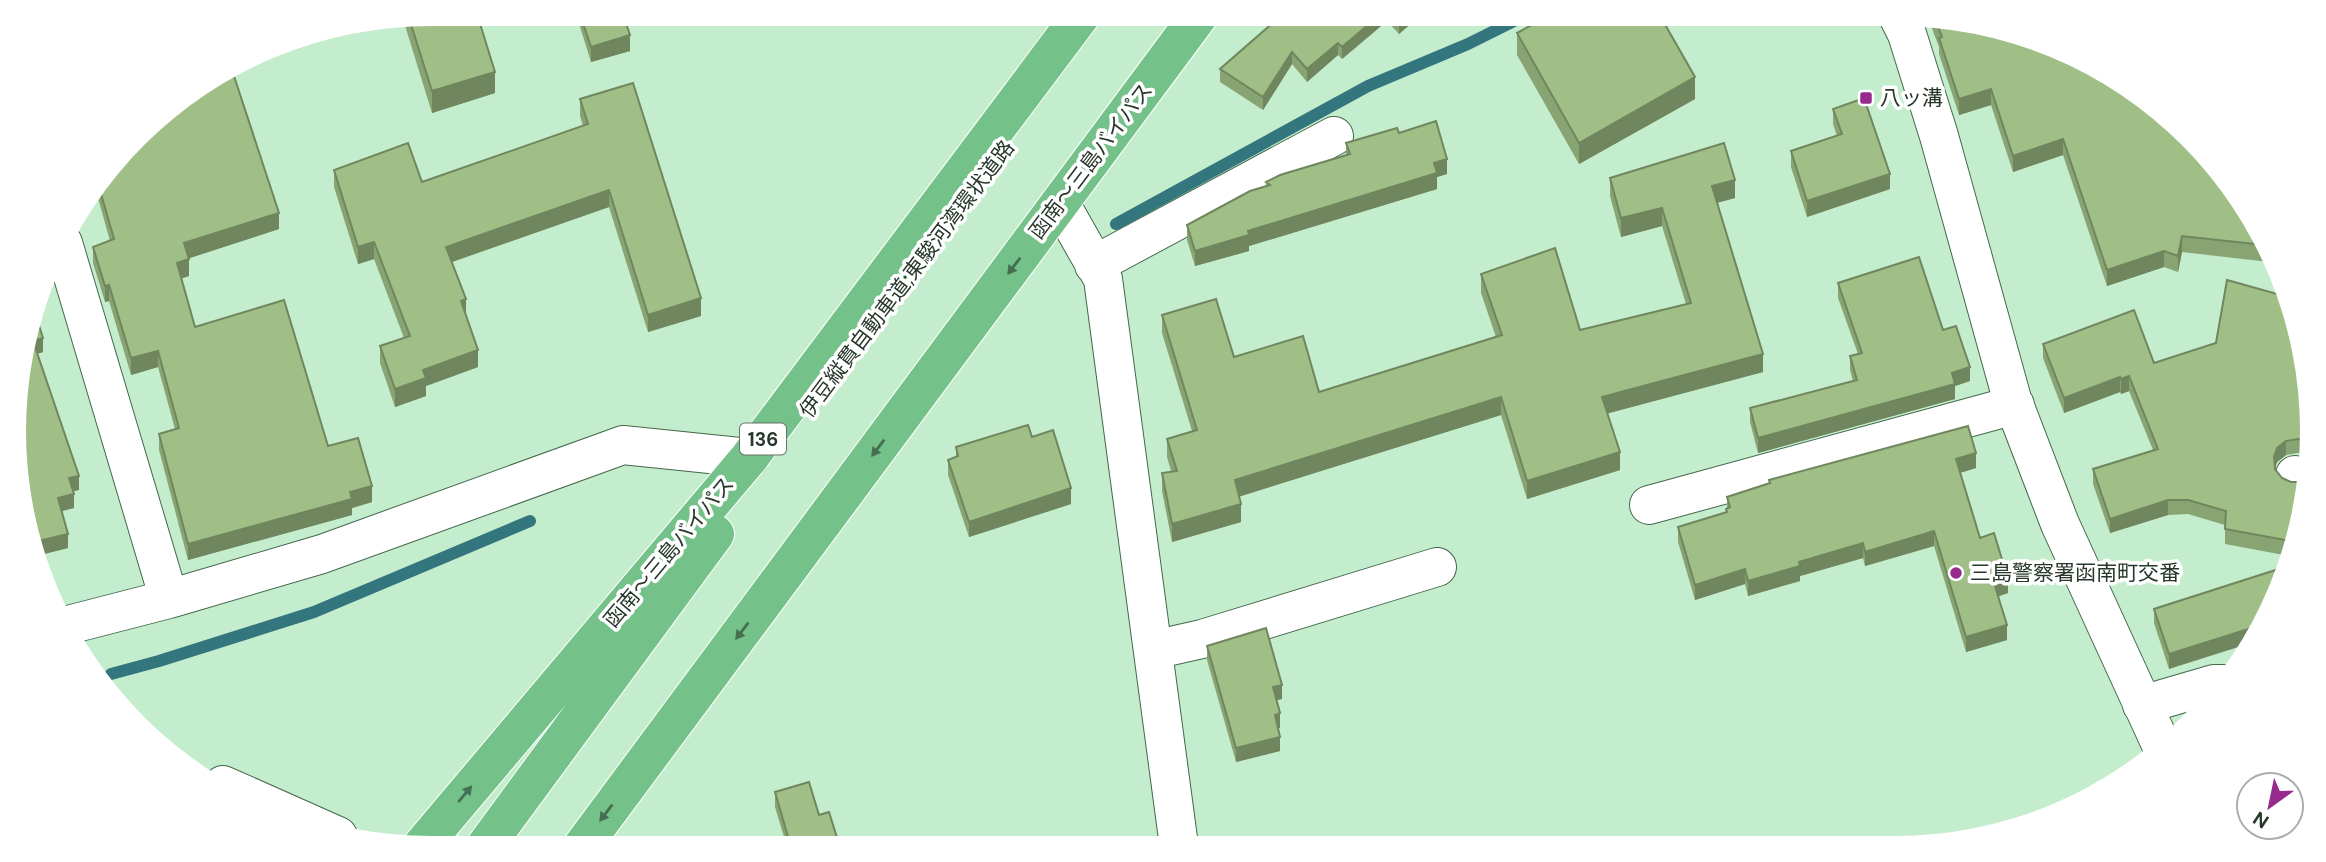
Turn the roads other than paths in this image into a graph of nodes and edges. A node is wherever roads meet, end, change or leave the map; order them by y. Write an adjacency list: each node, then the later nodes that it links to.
1 (1074, 26): 10 (highway, 函南～三島バイパス / 136)
2 (1097, 26): 20 (highway, 伊豆縦貫自動車道;東駿河湾環状道路)
3 (1191, 26): 6 (highway, 函南～三島バイパス)
4 (1903, 26): 9 (street)
5 (1334, 136): 8 (street)
6 (1060, 203): 8 (street); 21 (highway, 函南～三島バイパス, one-way to 21)
7 (67, 255): 13 (street)
8 (1094, 265): 15 (street)
9 (2015, 405): 11 (street); 17 (street)
10 (748, 458): 13 (street); 19 (highway, 函南～三島バイパス / 136, one-way to 10)
11 (1649, 505)
12 (1437, 567): 15 (street)
13 (169, 599): 14 (street)
14 (75, 623)
15 (1153, 650): 22 (street)
16 (2209, 685): 17 (street)
17 (2142, 705): 18 (street)
18 (2158, 738)
19 (430, 836)
20 (493, 836)
21 (590, 836)
22 (1178, 836)

